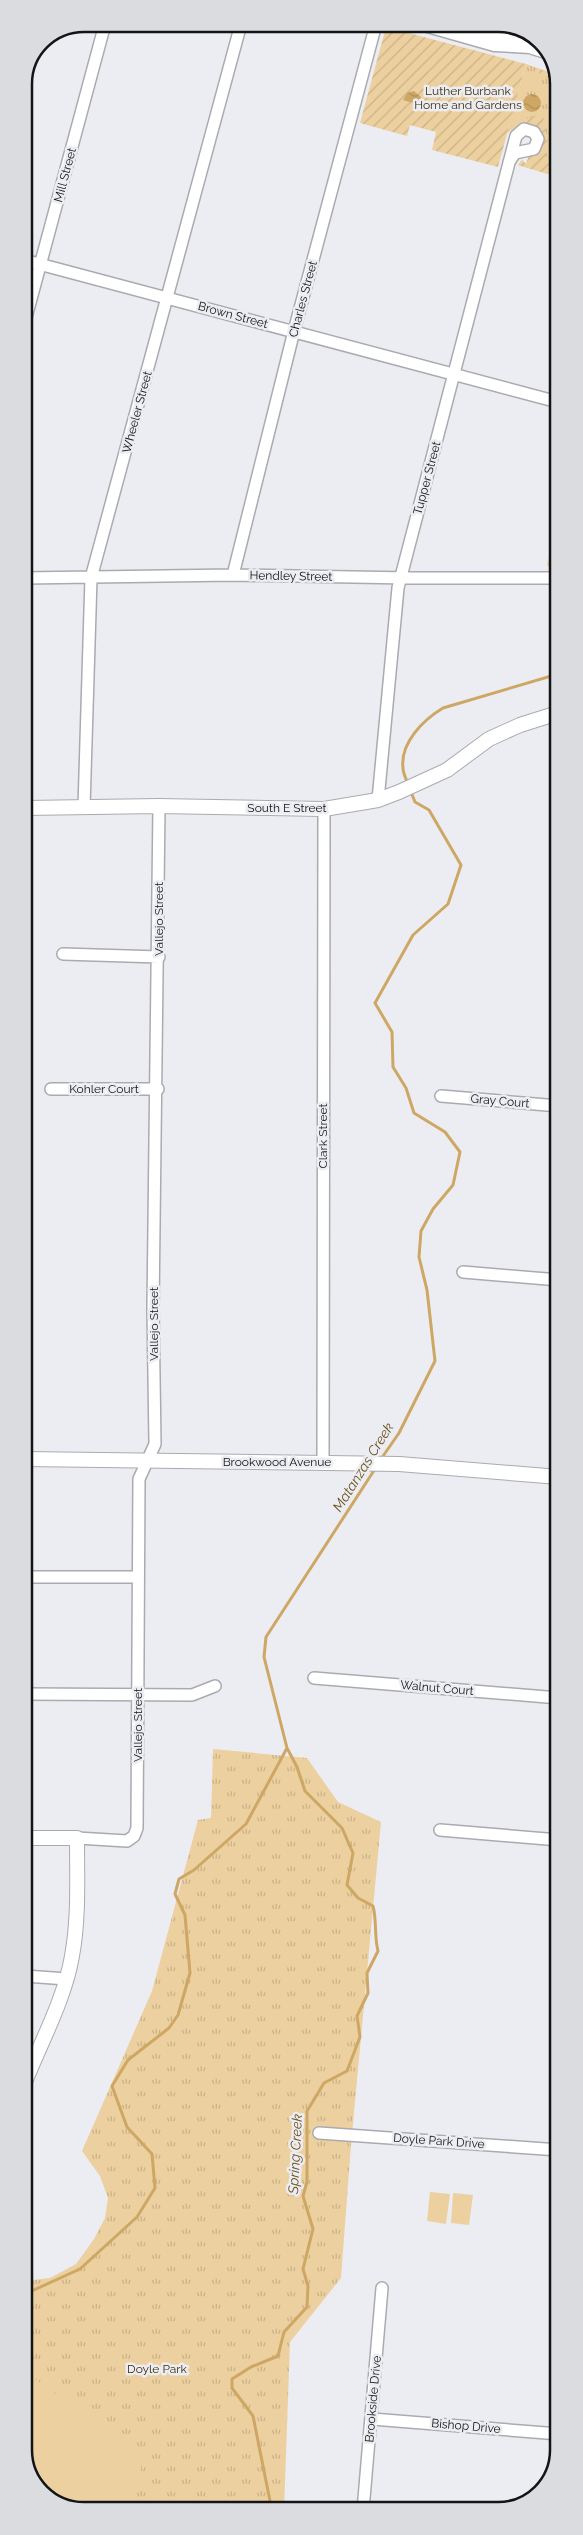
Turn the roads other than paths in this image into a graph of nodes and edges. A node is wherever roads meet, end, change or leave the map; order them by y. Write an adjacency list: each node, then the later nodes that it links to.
1 (103, 32): 10 (street, Mill Street)
2 (239, 32): 12 (street, Wheeler Street)
3 (374, 33): 13 (street, Charles Street)
4 (460, 33): 6 (main road)
5 (506, 33): 6 (main road)
6 (530, 44): 7 (main road)
7 (533, 45)
8 (509, 162): 14 (street, Tupper Street)
9 (32, 262): 10 (street, Brown Street)
10 (41, 264): 11 (street, Mill Street); 12 (street, Brown Street)
11 (32, 296)
12 (168, 297): 13 (street, Brown Street); 18 (street, Wheeler Street)
13 (294, 331): 14 (street, Brown Street); 16 (street, Charles Street)
14 (454, 374): 15 (street, Brown Street); 19 (street, Tupper Street)
15 (550, 400)
16 (233, 575): 18 (street, Hendley Street); 19 (street, Hendley Street)
17 (32, 578): 18 (street, Hendley Street)
18 (91, 578): 24 (street, Wheeler Street)
19 (401, 578): 20 (street, Hendley Street); 22 (street, Tupper Street)
20 (550, 578)
21 (550, 716): 22 (street, South E Street)
22 (378, 800): 26 (street, South E Street)
23 (159, 806): 24 (street, South E Street); 26 (street, South E Street); 28 (street, Vallejo Street)
24 (84, 807): 25 (street, South E Street)
25 (32, 808)
26 (324, 809): 37 (street, Clark Street)
27 (63, 954): 28 (street)
28 (159, 957): 30 (street, Vallejo Street)
29 (50, 1089): 30 (street, Kohler Court)
30 (158, 1089): 36 (street, Vallejo Street)
31 (441, 1096): 32 (street, Gray Court)
32 (550, 1105)
33 (463, 1272): 34 (street)
34 (550, 1279)
35 (32, 1459): 36 (street, Brookwood Avenue)
36 (147, 1462): 37 (street, Brookwood Avenue); 40 (street, Vallejo Street)
37 (323, 1462): 38 (street, Brookwood Avenue)
38 (550, 1476)
39 (32, 1577): 40 (street)
40 (138, 1577): 44 (street, Vallejo Street)
41 (314, 1678): 45 (street, Walnut Court)
42 (215, 1686): 44 (street)
43 (32, 1694): 44 (street)
44 (138, 1694): 48 (street, Vallejo Street)
45 (550, 1697)
46 (440, 1830): 49 (street)
47 (32, 1838): 48 (street)
48 (77, 1838): 51 (street)
49 (550, 1839)
50 (32, 1976): 51 (street)
51 (67, 1979): 52 (street)
52 (32, 2065)
53 (319, 2133): 54 (street, Doyle Park Drive)
54 (550, 2149)
55 (382, 2288): 56 (street, Brookside Drive)
56 (372, 2418): 57 (street, Bishop Drive); 58 (street, Brookside Drive)
57 (550, 2433)
58 (364, 2502)

